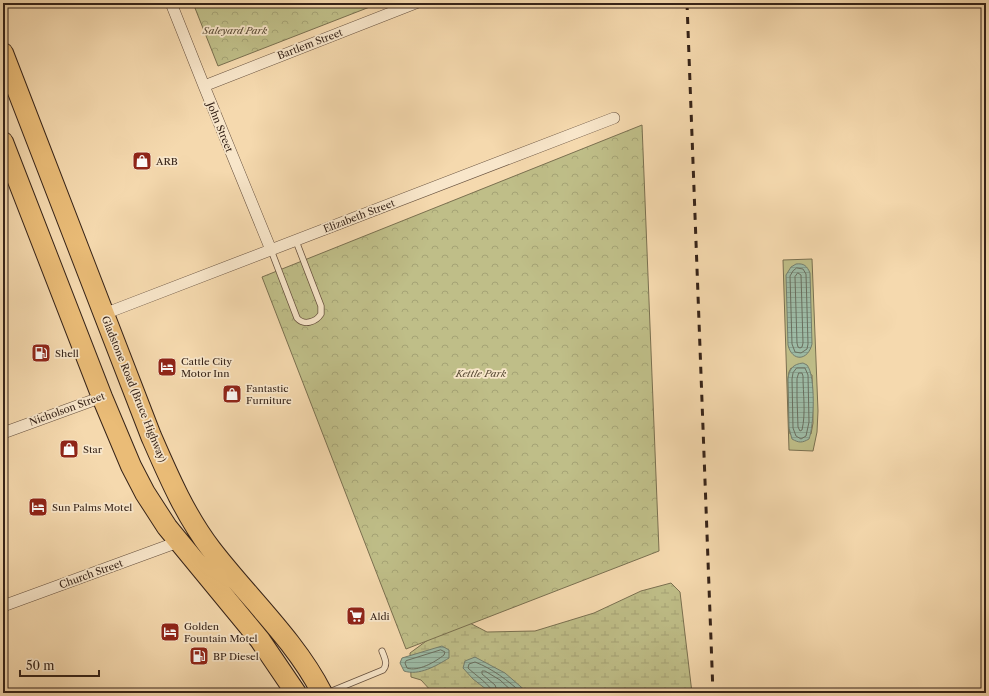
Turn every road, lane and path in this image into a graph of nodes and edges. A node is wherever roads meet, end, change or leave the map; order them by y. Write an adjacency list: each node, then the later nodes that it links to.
1 (171, 3): 4 (street, John Street)
2 (416, 3): 4 (street, Bartlem Street)
3 (3, 53): 10 (highway, Gladstone Road (Bruce Highway))
4 (204, 86): 9 (street, John Street)
5 (614, 118): 8 (street, Elizabeth Street)
6 (3, 142): 7 (highway)
7 (7, 166): 12 (highway)
8 (296, 241): 9 (street, Elizabeth Street); 9 (lane)
9 (271, 250): 10 (street, Elizabeth Street)
10 (104, 314): 11 (highway, Gladstone Road (Bruce Highway))
11 (131, 386): 12 (highway, Nicholson Street); 18 (highway, Gladstone Road (Bruce Highway))
12 (102, 397): 13 (street, Nicholson Street); 14 (highway)
13 (3, 433)
14 (178, 542): 15 (street, Church Street); 17 (highway)
15 (3, 606)
16 (382, 651): 19 (lane)
17 (296, 693)
18 (322, 693)
19 (327, 693)

